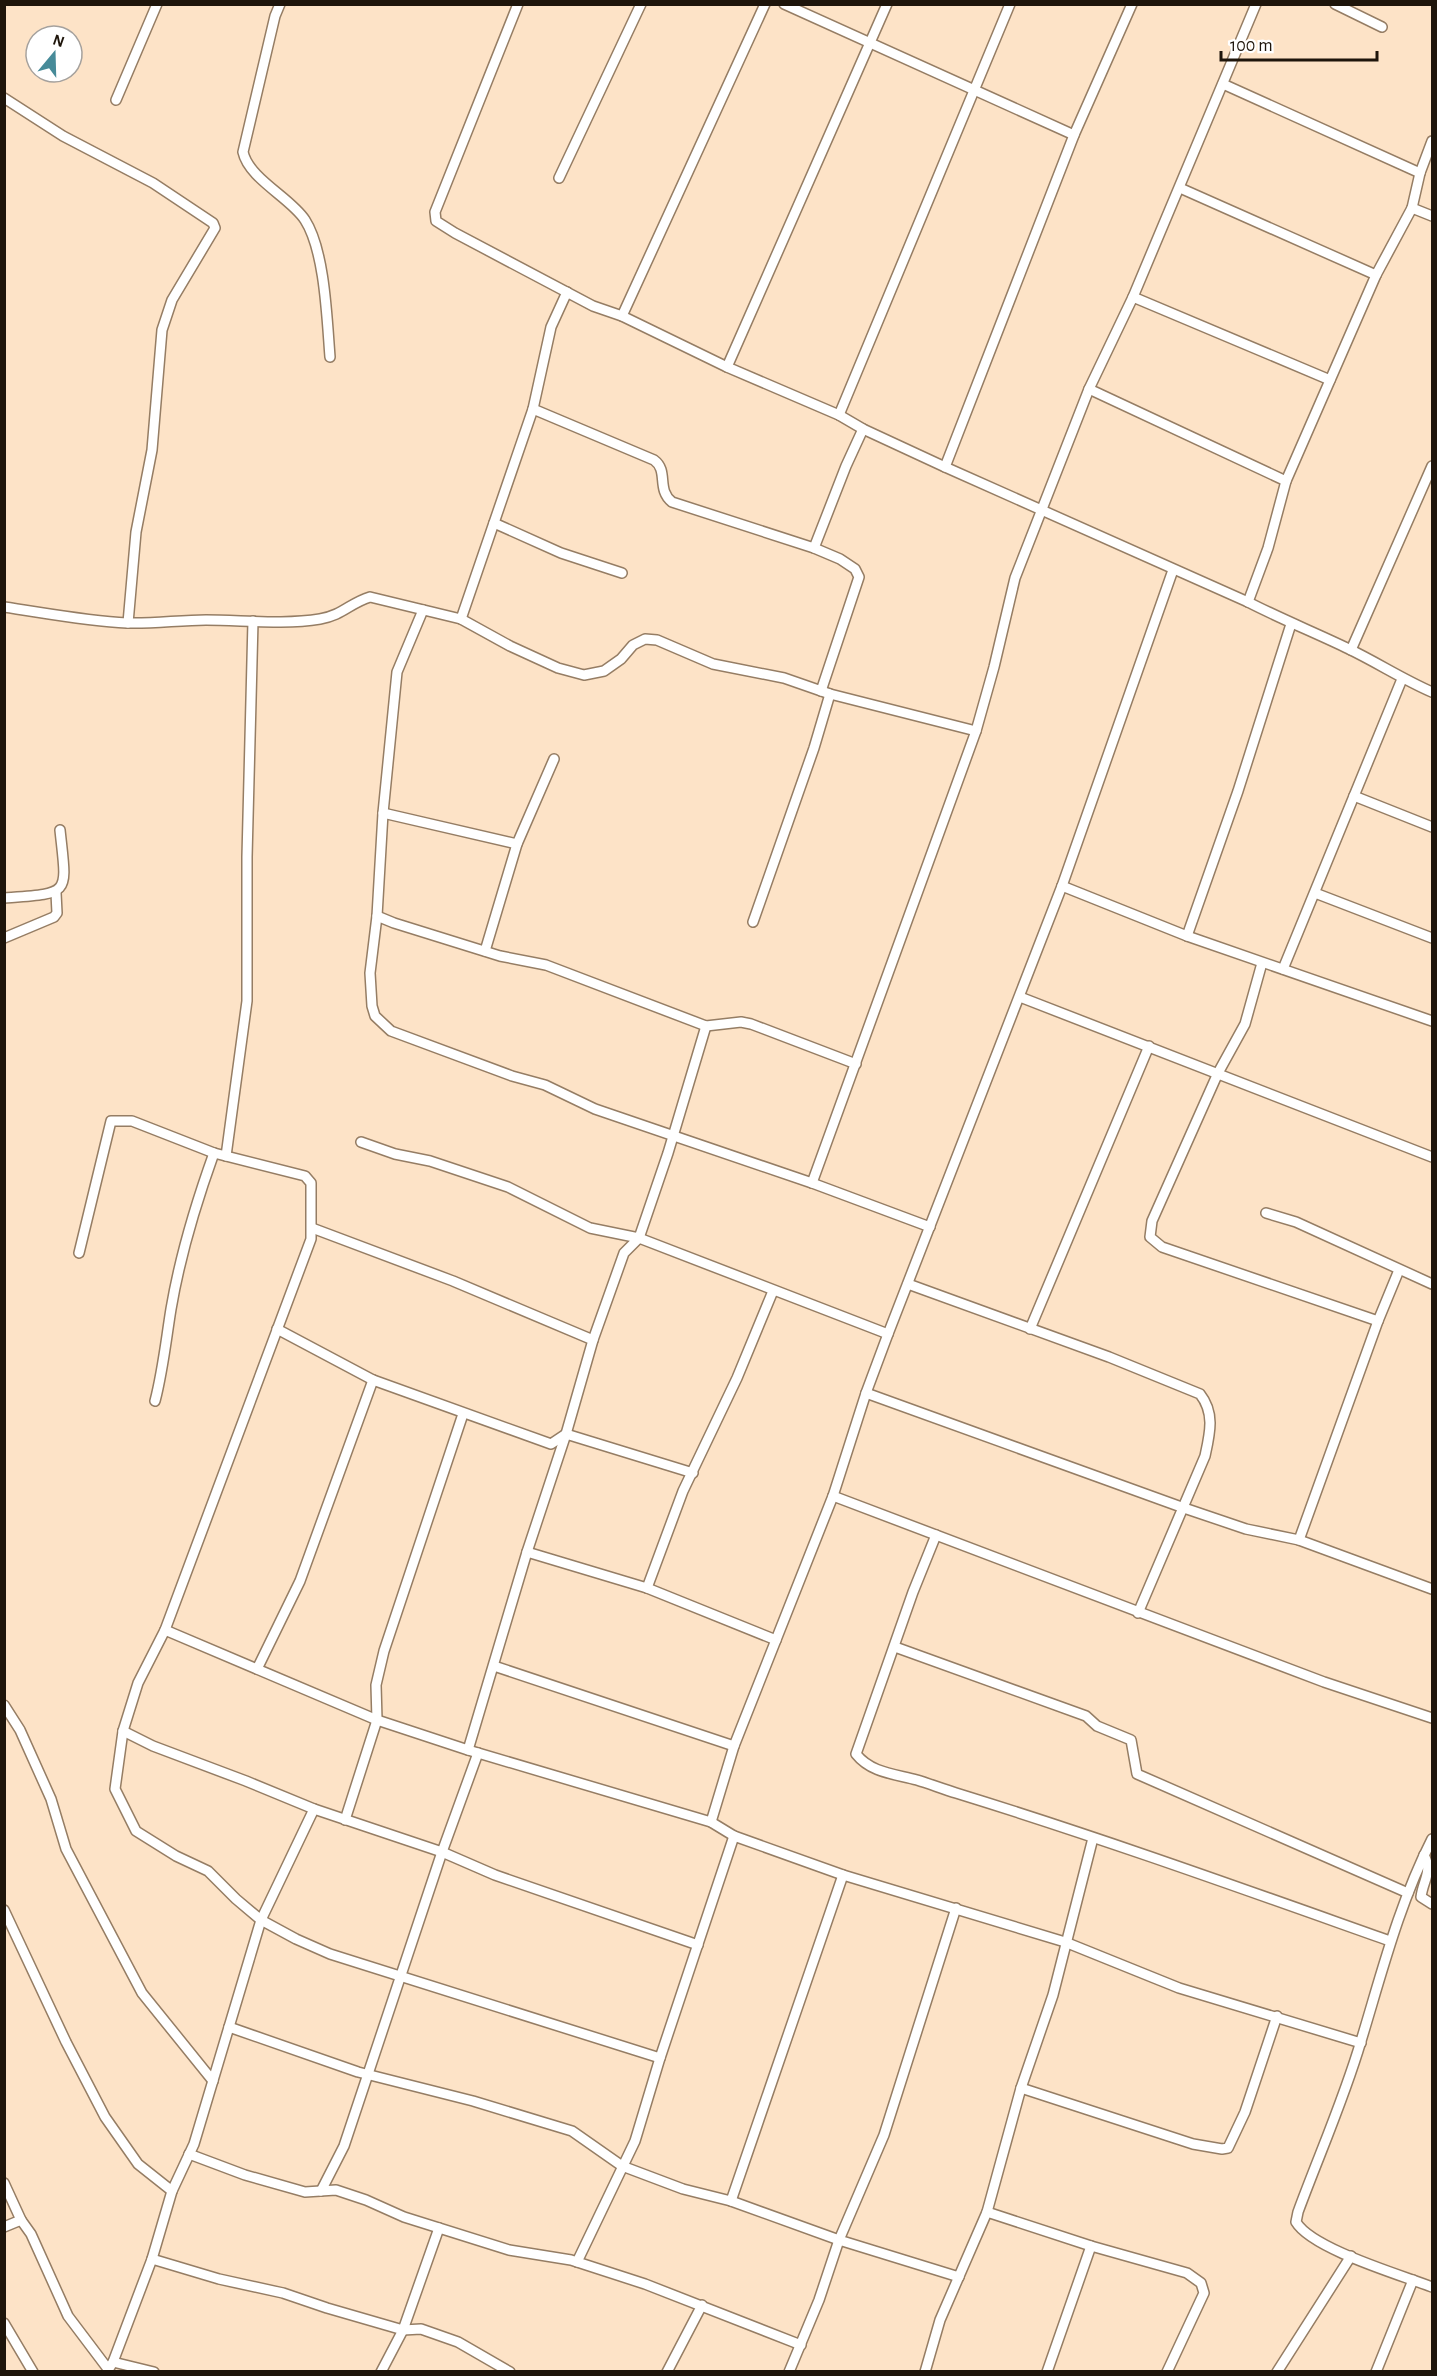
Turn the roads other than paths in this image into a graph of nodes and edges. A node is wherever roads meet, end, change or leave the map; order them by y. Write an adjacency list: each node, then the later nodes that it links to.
1 (157, 4): 17 (street)
2 (279, 4): 29 (street)
3 (518, 4): 26 (street)
4 (641, 4): 21 (street)
5 (765, 4): 28 (street)
6 (784, 4): 13 (street)
7 (887, 4): 13 (street)
8 (1010, 4): 15 (street)
9 (1132, 4): 18 (street)
10 (1256, 4): 14 (street)
11 (1335, 4): 12 (street)
12 (1382, 27)
13 (870, 43): 15 (street); 30 (street)
14 (1223, 84): 20 (street); 22 (street)
15 (973, 91): 18 (street); 34 (street)
16 (4, 98): 49 (street)
17 (116, 100)
18 (1074, 135): 37 (street)
19 (1432, 141): 20 (street)
20 (1420, 173): 23 (street)
21 (560, 178)
22 (1180, 188): 25 (street); 27 (street)
23 (1412, 208): 24 (street); 25 (street)
24 (1432, 216)
25 (1376, 274): 31 (street)
26 (567, 292): 28 (street); 33 (street)
27 (1133, 297): 31 (street); 32 (street)
28 (622, 316): 30 (street)
29 (330, 357)
30 (727, 367): 34 (street)
31 (1330, 380): 38 (street)
32 (1089, 389): 38 (street); 39 (street)
33 (533, 409): 40 (street); 41 (street)
34 (839, 416): 35 (street)
35 (863, 429): 37 (street); 41 (street)
36 (1432, 466): 51 (street)
37 (945, 467): 39 (street)
38 (1286, 482): 44 (street)
39 (1042, 511): 42 (street); 55 (street)
40 (494, 523): 43 (street); 47 (street)
41 (814, 548): 54 (street)
42 (1173, 570): 44 (street); 62 (street)
43 (622, 573)
44 (1248, 602): 50 (street)
45 (4, 607): 49 (street)
46 (423, 610): 47 (street); 48 (street); 58 (street)
47 (461, 619): 54 (street)
48 (253, 621): 49 (street); 83 (street)
49 (128, 623)
50 (1291, 624): 51 (street); 68 (street)
51 (1351, 650): 52 (street)
52 (1402, 679): 53 (street); 57 (street)
53 (1432, 692)
54 (826, 693): 55 (street); 67 (street)
55 (976, 731): 78 (street)
56 (554, 759): 61 (street)
57 (1354, 796): 59 (street); 64 (street)
58 (383, 813): 61 (street); 66 (street)
59 (1432, 827)
60 (60, 830): 63 (street)
61 (517, 844): 71 (street)
62 (1062, 886): 68 (street); 74 (street)
63 (56, 892): 65 (street); 69 (street)
64 (1315, 894): 70 (street); 73 (street)
65 (4, 898)
66 (377, 916): 71 (street); 80 (street)
67 (753, 922)
68 (1187, 936): 72 (street)
69 (4, 938)
70 (1432, 938)
71 (484, 951): 76 (street)
72 (1262, 963): 73 (street); 79 (street)
73 (1283, 969): 75 (street)
74 (1020, 997): 77 (street); 87 (street)
75 (1432, 1021)
76 (706, 1026): 78 (street); 80 (street)
77 (1149, 1046): 79 (street); 97 (street)
78 (856, 1064): 85 (street)
79 (1218, 1073): 84 (street); 95 (street)
80 (672, 1136): 85 (street); 89 (street)
81 (361, 1142): 89 (street)
82 (214, 1153): 83 (street); 90 (street); 102 (street)
83 (226, 1156): 88 (street)
84 (1432, 1157)
85 (812, 1183): 87 (street)
86 (1266, 1213): 91 (street)
87 (930, 1227): 92 (street)
88 (312, 1228): 96 (street); 99 (street)
89 (639, 1238): 94 (street); 99 (street)
90 (79, 1253)
91 (1399, 1270): 93 (street); 95 (street)
92 (908, 1284): 97 (street); 98 (street)
93 (1432, 1284)
94 (773, 1291): 98 (street); 105 (street)
95 (1378, 1321): 109 (street)
96 (277, 1329): 100 (street); 114 (street)
97 (1030, 1329): 107 (street)
98 (888, 1334): 101 (street)
99 (593, 1340): 104 (street)
100 (373, 1380): 103 (street); 118 (street)
101 (866, 1393): 106 (street); 107 (street)
102 (155, 1401)
103 (463, 1414): 104 (street); 121 (street)
104 (566, 1434): 105 (street); 110 (street)
105 (693, 1473): 111 (street)
106 (833, 1496): 108 (street); 115 (street)
107 (1184, 1508): 109 (street); 113 (street)
108 (936, 1535): 113 (street); 116 (street)
109 (1299, 1540): 112 (street)
110 (527, 1552): 111 (street); 117 (street)
111 (647, 1588): 115 (street)
112 (1432, 1589)
113 (1138, 1613): 120 (street)
114 (165, 1630): 118 (street); 122 (street)
115 (776, 1640): 123 (street)
116 (895, 1647): 130 (street); 135 (street)
117 (494, 1666): 123 (street); 124 (street)
118 (257, 1669): 121 (street)
119 (4, 1705): 149 (street)
120 (1432, 1718)
121 (377, 1720): 124 (street); 127 (street)
122 (123, 1731): 126 (street); 139 (street)
123 (734, 1746): 128 (street)
124 (468, 1750): 125 (street)
125 (478, 1753): 128 (street); 132 (street)
126 (314, 1809): 127 (street); 139 (street)
127 (345, 1820): 132 (street)
128 (711, 1822): 129 (street)
129 (734, 1836): 134 (street); 142 (street)
130 (1093, 1838): 140 (street); 141 (street)
131 (1432, 1839): 133 (street)
132 (442, 1852): 142 (street); 143 (street)
133 (1424, 1855): 135 (street); 136 (street)
134 (843, 1875): 137 (street); 156 (street)
135 (1408, 1893): 140 (street)
136 (1432, 1904)
137 (956, 1908): 141 (street); 161 (street)
138 (4, 1910): 154 (street)
139 (261, 1920): 143 (street); 145 (street)
140 (1390, 1941): 146 (street)
141 (1065, 1942): 144 (street); 150 (street)
142 (698, 1945): 147 (street)
143 (402, 1977): 147 (street); 148 (street)
144 (1277, 2016): 146 (street); 150 (street)
145 (229, 2027): 148 (street); 149 (street)
146 (1361, 2043): 163 (street)
147 (660, 2058): 152 (street)
148 (369, 2074): 152 (street); 155 (street)
149 (213, 2081): 151 (street)
150 (1021, 2088): 157 (street)
151 (189, 2154): 154 (street); 155 (street)
152 (622, 2166): 156 (street); 165 (street)
153 (4, 2183): 158 (street)
154 (172, 2191): 164 (street)
155 (321, 2191): 160 (street)
156 (731, 2200): 161 (street)
157 (987, 2212): 162 (street); 166 (street)
158 (21, 2220): 159 (street); 173 (street)
159 (4, 2227)
160 (439, 2228): 165 (street); 171 (street)
161 (839, 2240): 166 (street); 172 (street)
162 (1091, 2246): 181 (street); 182 (street)
163 (1351, 2256): 167 (street); 183 (street)
164 (152, 2259): 171 (street); 173 (street)
165 (577, 2262): 169 (street)
166 (959, 2277): 180 (street)
167 (1413, 2280): 168 (street); 184 (street)
168 (1432, 2287)
169 (702, 2305): 172 (street); 178 (street)
170 (4, 2323): 174 (street)
171 (403, 2330): 176 (street); 177 (street)
172 (801, 2345): 179 (street)
173 (109, 2368): 175 (street)
174 (33, 2372)
175 (154, 2372)
176 (381, 2372)
177 (510, 2372)
178 (667, 2372)
179 (789, 2372)
180 (925, 2372)
181 (1047, 2372)
182 (1167, 2372)
183 (1277, 2372)
184 (1376, 2372)

